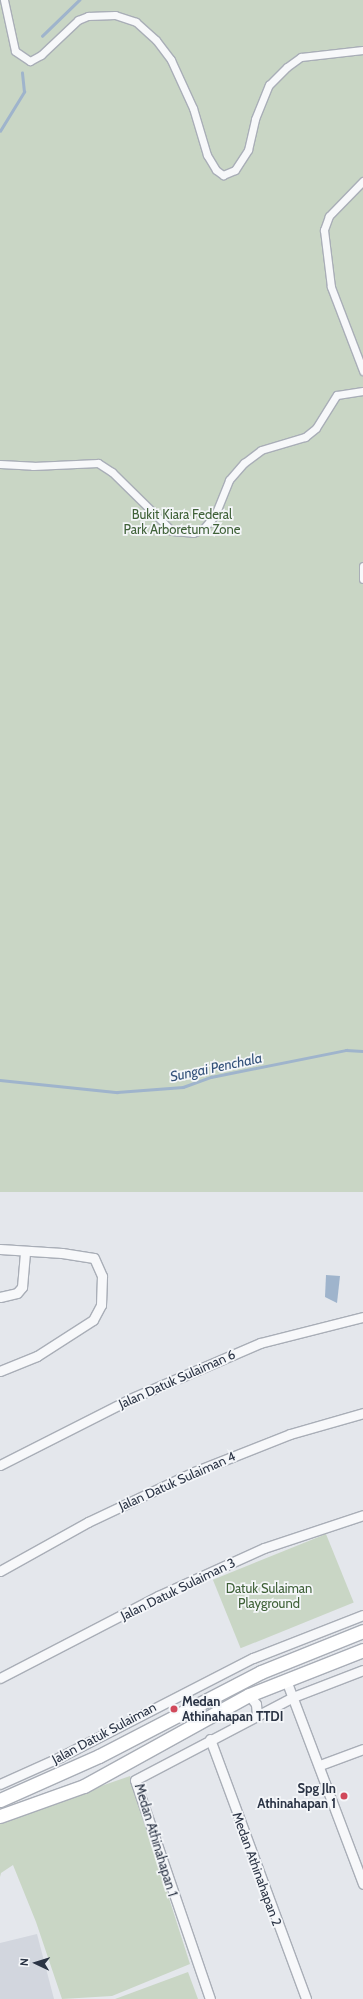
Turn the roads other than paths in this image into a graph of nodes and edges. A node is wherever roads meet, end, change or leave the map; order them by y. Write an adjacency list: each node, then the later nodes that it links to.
1 (4, 0): 2 (street)
2 (363, 50)
3 (363, 181): 4 (street)
4 (363, 371)
5 (363, 391): 6 (street)
6 (0, 464)
7 (363, 566): 8 (street)
8 (363, 578)
9 (0, 1249): 10 (street)
10 (25, 1251): 11 (street); 13 (street)
11 (0, 1297)
12 (363, 1317): 15 (street, Jalan Datuk Sulaiman 6)
13 (0, 1371)
14 (363, 1413): 17 (street, Jalan Datuk Sulaiman 4)
15 (0, 1465)
16 (363, 1515): 22 (street, Jalan Datuk Sulaiman 3)
17 (0, 1571)
18 (363, 1615): 31 (street, Jalan Datuk Sulaiman)
19 (363, 1631): 30 (main road, Jalan Datuk Sulaiman)
20 (363, 1650): 23 (main road)
21 (363, 1670): 25 (street)
22 (0, 1678)
23 (286, 1680): 24 (main road); 25 (street)
24 (249, 1695): 26 (street); 32 (main road)
25 (293, 1697): 26 (street, Medan Athinahapan 1); 29 (street)
26 (257, 1715): 27 (street, Medan Athinahapan 1)
27 (210, 1739): 36 (street, Medan Athinahapan 1); 37 (street, Medan Athinahapan 2)
28 (363, 1749): 29 (street)
29 (320, 1765): 35 (street)
30 (58, 1776): 32 (main road); 33 (main road, Jalan Datuk Sulaiman)
31 (0, 1784)
32 (84, 1786): 34 (main road)
33 (0, 1800)
34 (0, 1816)
35 (363, 1884)
36 (210, 1999)
37 (306, 1999)

